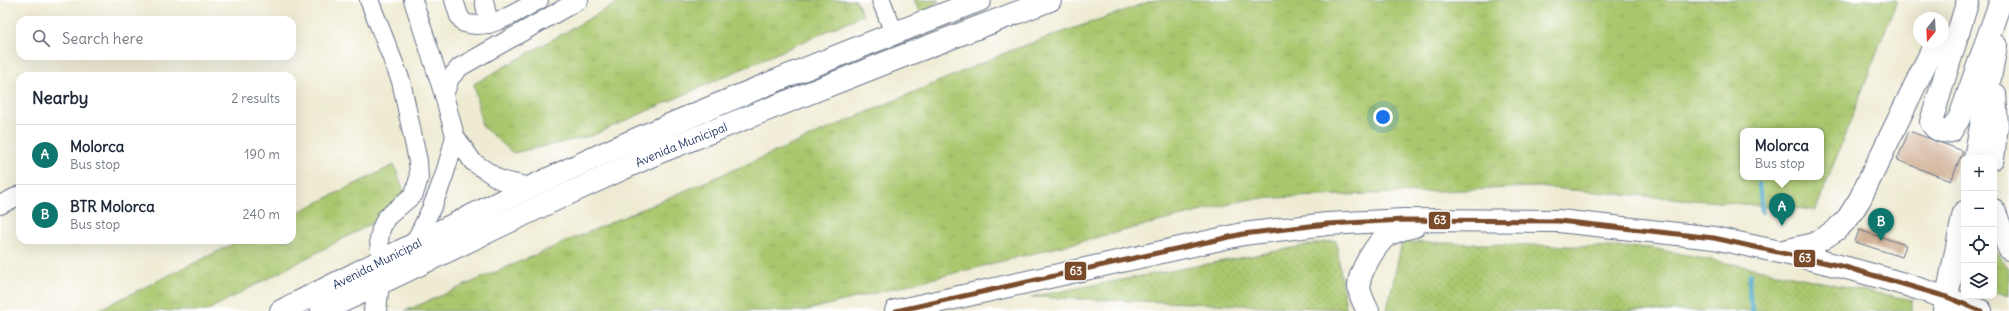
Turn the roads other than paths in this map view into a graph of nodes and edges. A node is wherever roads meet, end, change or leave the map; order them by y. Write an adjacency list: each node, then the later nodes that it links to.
1 (369, 0): 32 (street)
2 (413, 0): 19 (street)
3 (454, 0): 15 (street)
4 (484, 0): 15 (street)
5 (579, 0): 19 (street)
6 (881, 0): 16 (street)
7 (980, 0): 16 (main road, Avenida Municipal)
8 (1050, 0): 33 (main road, Avenida Municipal)
9 (1957, 0): 14 (main road)
10 (1968, 0): 11 (main road)
11 (2001, 0)
12 (2004, 0): 18 (main road)
13 (533, 2): 15 (street)
14 (1949, 16)
15 (489, 24)
16 (894, 34): 23 (main road, Avenida Municipal)
17 (1933, 48): 31 (main road)
18 (1992, 68): 21 (main road); 22 (main road)
19 (444, 95): 20 (street)
20 (455, 136): 23 (street); 29 (street)
21 (1976, 155)
22 (1993, 155)
23 (532, 188): 29 (main road, Avenida Municipal)
24 (16, 197): 25 (street)
25 (0, 205)
26 (1997, 218): 30 (main road)
27 (1449, 220): 31 (main road); 38 (main road); 39 (main road)
28 (1961, 227): 34 (main road)
29 (413, 245): 32 (main road, Avenida Municipal)
30 (2009, 249)
31 (1780, 252): 34 (main road)
32 (380, 261): 35 (main road, Avenida Municipal)
33 (378, 284): 36 (main road, Avenida Municipal); 37 (main road)
34 (1946, 304): 40 (main road)
35 (281, 311)
36 (322, 311)
37 (375, 311)
38 (896, 311)
39 (1368, 311)
40 (1982, 311)

